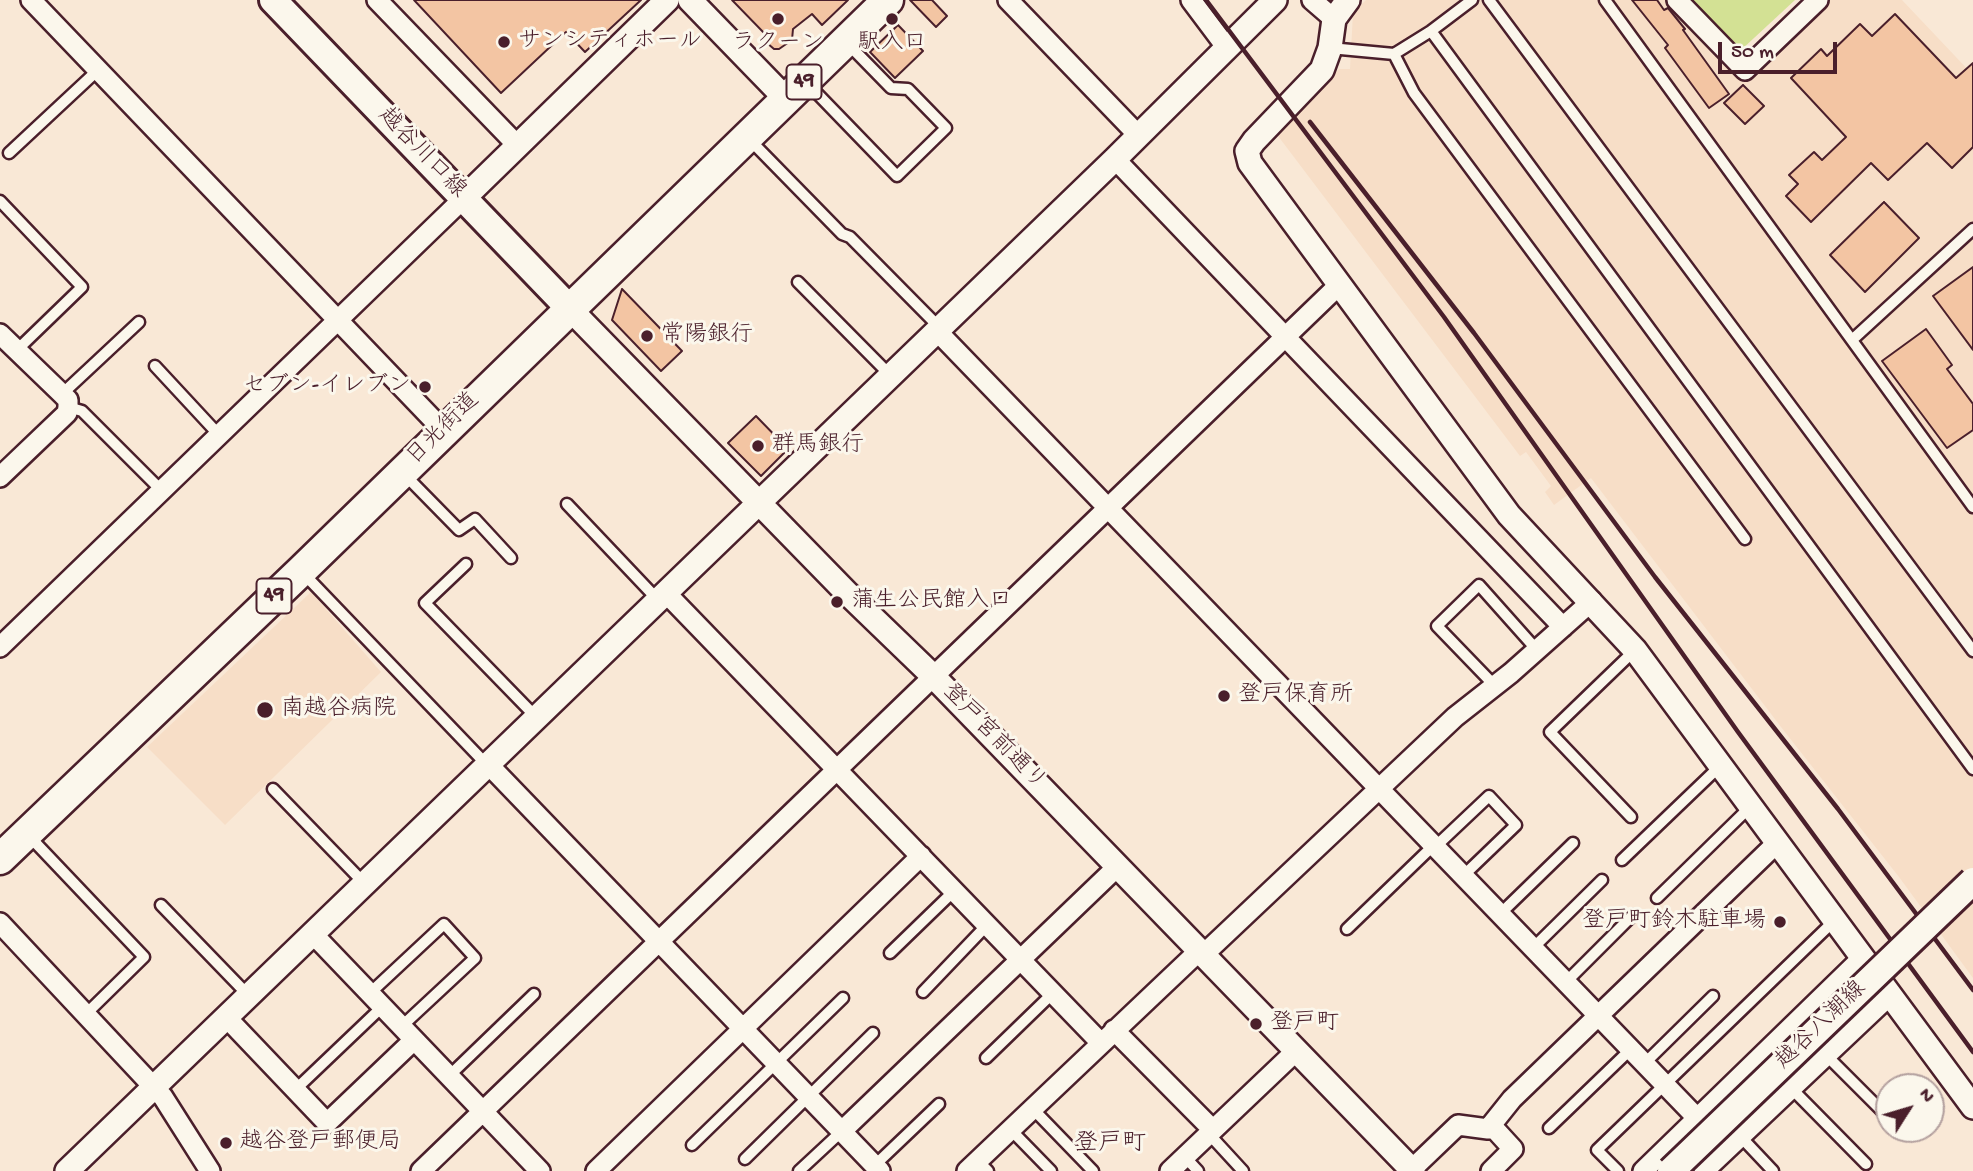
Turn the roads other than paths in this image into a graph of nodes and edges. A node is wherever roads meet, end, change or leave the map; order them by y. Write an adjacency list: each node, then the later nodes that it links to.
1 (31, 0): 23 (street)
2 (273, 0): 30 (main road, 越谷川口線)
3 (377, 0): 27 (street)
4 (667, 0): 27 (street)
5 (690, 0): 24 (street)
6 (888, 0): 19 (main road, 日光街道 / 49)
7 (1008, 0): 25 (street)
8 (1191, 0): 20 (street)
9 (1275, 0): 20 (street)
10 (1312, 0): 17 (street)
11 (1348, 0): 17 (street)
12 (1472, 0): 18 (lane)
13 (1489, 0): 65 (lane)
14 (1605, 0): 41 (lane)
15 (1677, 0): 16 (street)
16 (1818, 0)
17 (1334, 19): 21 (street)
18 (1431, 31): 22 (lane); 72 (lane)
19 (846, 42): 24 (main road, 日光街道 / 49); 24 (lane)
20 (1227, 48): 25 (street)
21 (1329, 48): 22 (lane); 34 (street)
22 (1394, 54): 55 (lane)
23 (98, 70): 28 (lane); 36 (street)
24 (796, 90): 26 (main road, 日光街道 / 49)
25 (1139, 136): 29 (street)
26 (747, 137): 35 (main road, 日光街道 / 49); 38 (lane)
27 (517, 145): 30 (street)
28 (9, 153)
29 (1115, 159): 38 (street); 40 (street)
30 (464, 198): 35 (main road, 越谷川口線); 36 (street)
31 (0, 201): 42 (lane)
32 (1973, 229): 41 (lane)
33 (798, 282): 44 (lane)
34 (1339, 285): 40 (street); 60 (street)
35 (569, 308): 46 (main road, 日光街道 / 49); 51 (street, 登戸宮前通り)
36 (337, 321): 46 (street); 47 (street)
37 (139, 322): 45 (lane)
38 (938, 329): 44 (street); 54 (street)
39 (0, 334): 42 (street)
40 (1285, 337): 54 (street); 61 (street)
41 (1852, 340): 53 (lane)
42 (17, 350): 45 (street)
43 (155, 366): 47 (lane)
44 (890, 376): 51 (street)
45 (65, 401): 49 (street); 50 (lane)
46 (443, 431): 48 (main road, 日光街道 / 49)
47 (219, 435): 50 (street)
48 (402, 472): 56 (lane); 58 (main road, 日光街道 / 49)
49 (0, 477)
50 (162, 491): 62 (street)
51 (758, 502): 59 (street); 66 (street, 登戸宮前通り)
52 (567, 504): 59 (lane)
53 (1973, 507)
54 (1108, 508): 66 (street); 73 (street)
55 (1745, 539)
56 (511, 558)
57 (466, 564): 68 (lane)
58 (301, 571): 69 (lane); 77 (main road, 日光街道 / 49)
59 (662, 596): 68 (street); 71 (street)
60 (1592, 601): 61 (street); 64 (street)
61 (1563, 627): 63 (street)
62 (0, 648)
63 (1536, 649): 67 (street); 67 (lane)
64 (1635, 650): 70 (street); 76 (lane)
65 (1973, 651)
66 (933, 676): 71 (street); 84 (street, 登戸宮前通り)
67 (1494, 685): 73 (street)
68 (536, 717): 69 (street)
69 (488, 764): 88 (street); 99 (street)
70 (1720, 765): 75 (street); 83 (lane)
71 (837, 769): 81 (street); 99 (street)
72 (1973, 769)
73 (1378, 788): 80 (street); 102 (street)
74 (273, 789): 88 (lane)
75 (1751, 806): 78 (street); 90 (lane)
76 (1631, 817)
77 (27, 834): 82 (main road, 日光街道 / 49); 114 (lane)
78 (1778, 842): 94 (street); 115 (street)
79 (1573, 843): 92 (lane)
80 (1435, 846): 85 (street); 85 (lane); 97 (lane)
81 (921, 856): 89 (street); 117 (street)
82 (0, 859)
83 (1622, 860)
84 (1117, 867): 102 (street, 登戸宮前通り); 104 (street)
85 (1464, 876): 92 (street)
86 (1602, 880): 100 (lane)
87 (1973, 881): 164 (main road, 越谷八潮線, bridge)
88 (363, 883): 98 (street)
89 (954, 891): 96 (street); 101 (lane)
90 (1657, 898)
91 (162, 905): 109 (lane)
92 (1500, 914): 100 (street)
93 (1633, 915): 105 (lane)
94 (1835, 920): 103 (street); 127 (lane)
95 (0, 923): 114 (street)
96 (988, 925): 104 (street); 106 (lane)
97 (1347, 929)
98 (312, 933): 109 (street); 113 (street)
99 (659, 941): 117 (street); 136 (street)
100 (1533, 948): 105 (street)
101 (890, 953)
102 (1201, 953): 120 (street); 121 (street, 登戸宮前通り)
103 (1863, 957): 110 (street); 137 (street)
104 (1021, 959): 107 (street); 141 (street)
105 (1566, 982): 115 (street)
106 (923, 992)
107 (1053, 993): 120 (street); 124 (lane)
108 (534, 994): 126 (lane)
109 (248, 995): 116 (street)
110 (1890, 995): 122 (street); 134 (street)
111 (1713, 996): 123 (lane)
112 (843, 998): 125 (lane)
113 (376, 1000): 118 (street); 118 (lane); 130 (lane)
114 (86, 1014): 128 (street)
115 (1598, 1016): 123 (street); 138 (street)
116 (226, 1017): 128 (street); 130 (street)
117 (743, 1029): 125 (street); 155 (street)
118 (407, 1033): 126 (street); 130 (street)
119 (873, 1033): 131 (lane)
120 (1108, 1036): 135 (street); 142 (street)
121 (1296, 1051): 142 (street); 150 (street, 登戸宮前通り)
122 (1826, 1054): 129 (street); 133 (lane)
123 (1638, 1056): 127 (street); 139 (lane)
124 (986, 1058)
125 (776, 1063): 131 (street); 144 (lane)
126 (449, 1076): 136 (street)
127 (1665, 1084): 137 (street); 162 (lane)
128 (154, 1087): 151 (street); 152 (street)
129 (1790, 1088): 143 (street); 147 (lane)
130 (295, 1090)
131 (809, 1097): 141 (street); 145 (lane)
132 (939, 1104): 149 (lane)
133 (1875, 1104)
134 (1973, 1107)
135 (1033, 1109): 140 (street); 158 (lane)
136 (482, 1111): 153 (street); 154 (street)
137 (1698, 1119): 143 (street); 163 (street)
138 (1492, 1125): 150 (street); 161 (street)
139 (1549, 1128)
140 (1011, 1129): 148 (street); 157 (lane)
141 (842, 1131): 149 (street); 156 (lane)
142 (1211, 1132): 146 (street); 160 (lane)
143 (1733, 1142): 165 (street); 166 (lane)
144 (691, 1145)
145 (745, 1159)
146 (1191, 1164): 159 (street)
147 (1866, 1164)
148 (978, 1167)
149 (875, 1169)
150 (1412, 1170)
151 (67, 1171)
152 (210, 1171)
153 (421, 1171)
154 (540, 1171)
155 (596, 1171)
156 (799, 1171)
157 (1051, 1171)
158 (1093, 1171)
159 (1170, 1171)
160 (1243, 1171)
161 (1491, 1171)
162 (1618, 1171)
163 (1643, 1171)
164 (1671, 1171)
165 (1704, 1171)
166 (1773, 1171)

